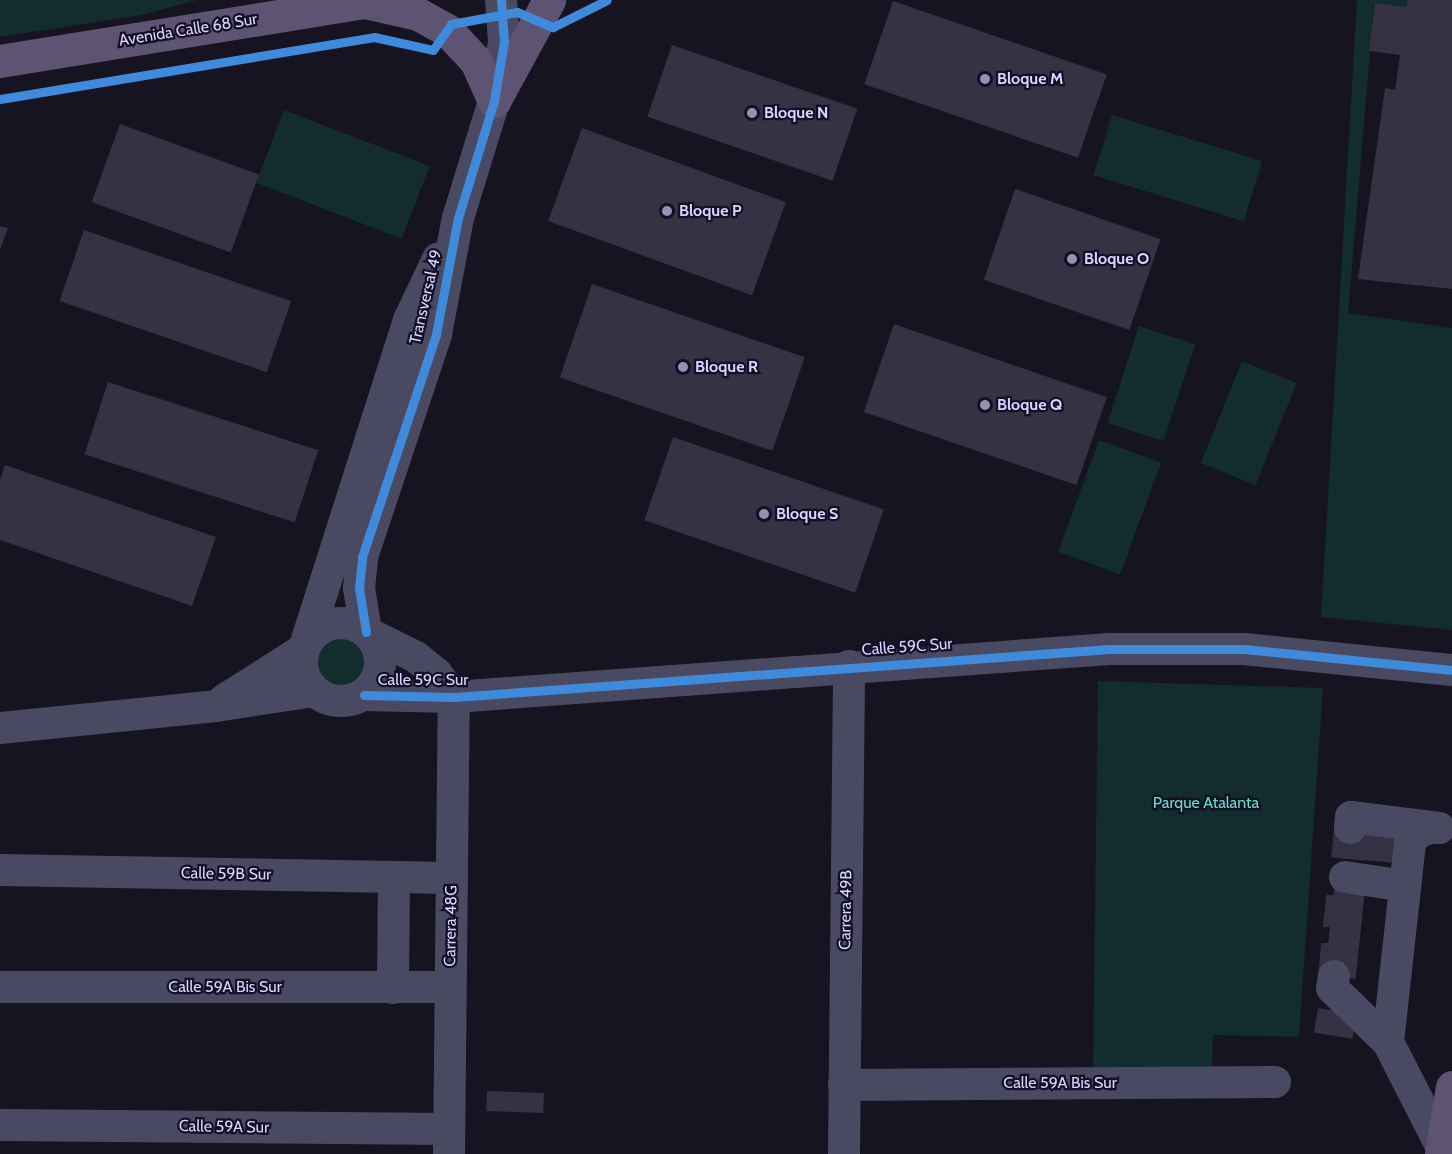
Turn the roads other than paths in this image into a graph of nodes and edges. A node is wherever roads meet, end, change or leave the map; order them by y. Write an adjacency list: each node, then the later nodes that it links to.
1 (501, 0): 5 (street, Transversal 49)
2 (549, 0): 5 (main road)
3 (370, 1): 4 (main road, Avenida Calle 68 Sur); 5 (main road)
4 (0, 61)
5 (494, 101): 6 (street, Transversal 49)
6 (383, 442): 7 (street, Transversal 49); 8 (street, Transversal 49)
7 (366, 632): 8 (street); 12 (street); 13 (street, Calle 59C Sur)
8 (304, 649): 11 (street); 14 (street)
9 (849, 666): 10 (street, Calle 59C Sur); 13 (street, Calle 59C Sur); 29 (street, Carrera 49B)
10 (1452, 670)
11 (314, 691): 12 (street); 14 (street)
12 (364, 694): 13 (street, Calle 59C Sur)
13 (454, 697): 21 (street, Carrera 48G)
14 (216, 706): 15 (street)
15 (0, 728)
16 (1350, 828): 17 (street)
17 (1441, 829): 22 (street)
18 (0, 870): 20 (street, Calle 59B Sur)
19 (1345, 875): 22 (street)
20 (394, 878): 21 (street, Calle 59B Sur); 26 (street)
21 (452, 878): 25 (street, Carrera 48G)
22 (1405, 886): 27 (street)
23 (1334, 976): 27 (street)
24 (0, 987): 26 (street, Calle 59A Bis Sur)
25 (450, 987): 26 (street, Calle 59A Bis Sur); 32 (street, Carrera 48G)
26 (393, 988)
27 (1388, 1042): 33 (street)
28 (1275, 1082): 29 (street, Calle 59A Bis Sur)
29 (844, 1085): 34 (street, Carrera 49B)
30 (1452, 1087): 33 (main road)
31 (0, 1125): 32 (street, Calle 59A Sur)
32 (449, 1141)
33 (1442, 1151)
34 (844, 1154)

